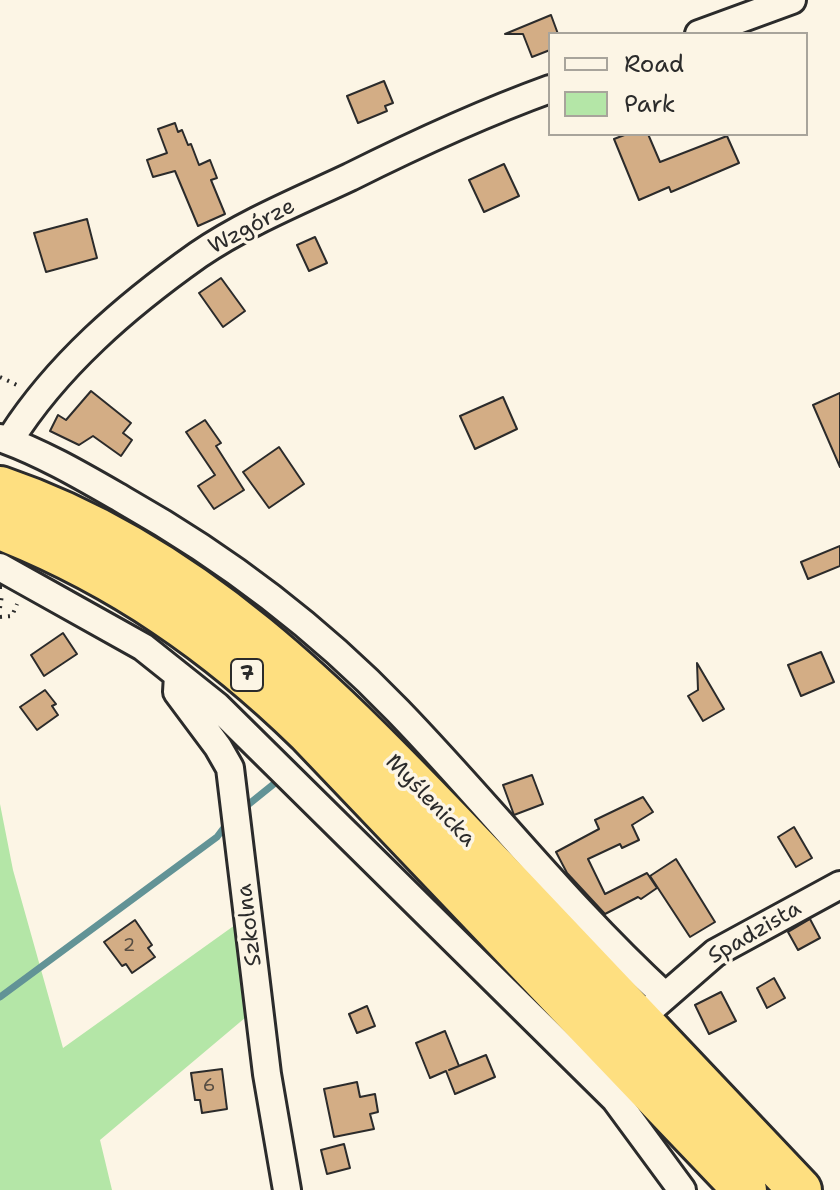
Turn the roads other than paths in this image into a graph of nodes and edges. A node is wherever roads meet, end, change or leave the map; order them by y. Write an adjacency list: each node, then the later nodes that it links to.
1 (792, 0): 2 (street)
2 (704, 32)
3 (548, 90): 4 (street, Wzgórze)
4 (4, 440): 6 (street)
5 (0, 488): 6 (highway, Myślenicka / 7)
6 (94, 506): 11 (highway, Myślenicka / 7)
7 (0, 528): 12 (highway, Myślenicka / 7)
8 (1, 580): 9 (street)
9 (178, 675): 12 (street); 13 (street, Szkolna)
10 (840, 885): 11 (street, Spadzista)
11 (652, 1008): 12 (street); 16 (highway, Myślenicka / 7)
12 (625, 1086): 14 (street); 15 (highway, Myślenicka / 7)
13 (287, 1190)
14 (682, 1190)
15 (745, 1190)
16 (800, 1190)

